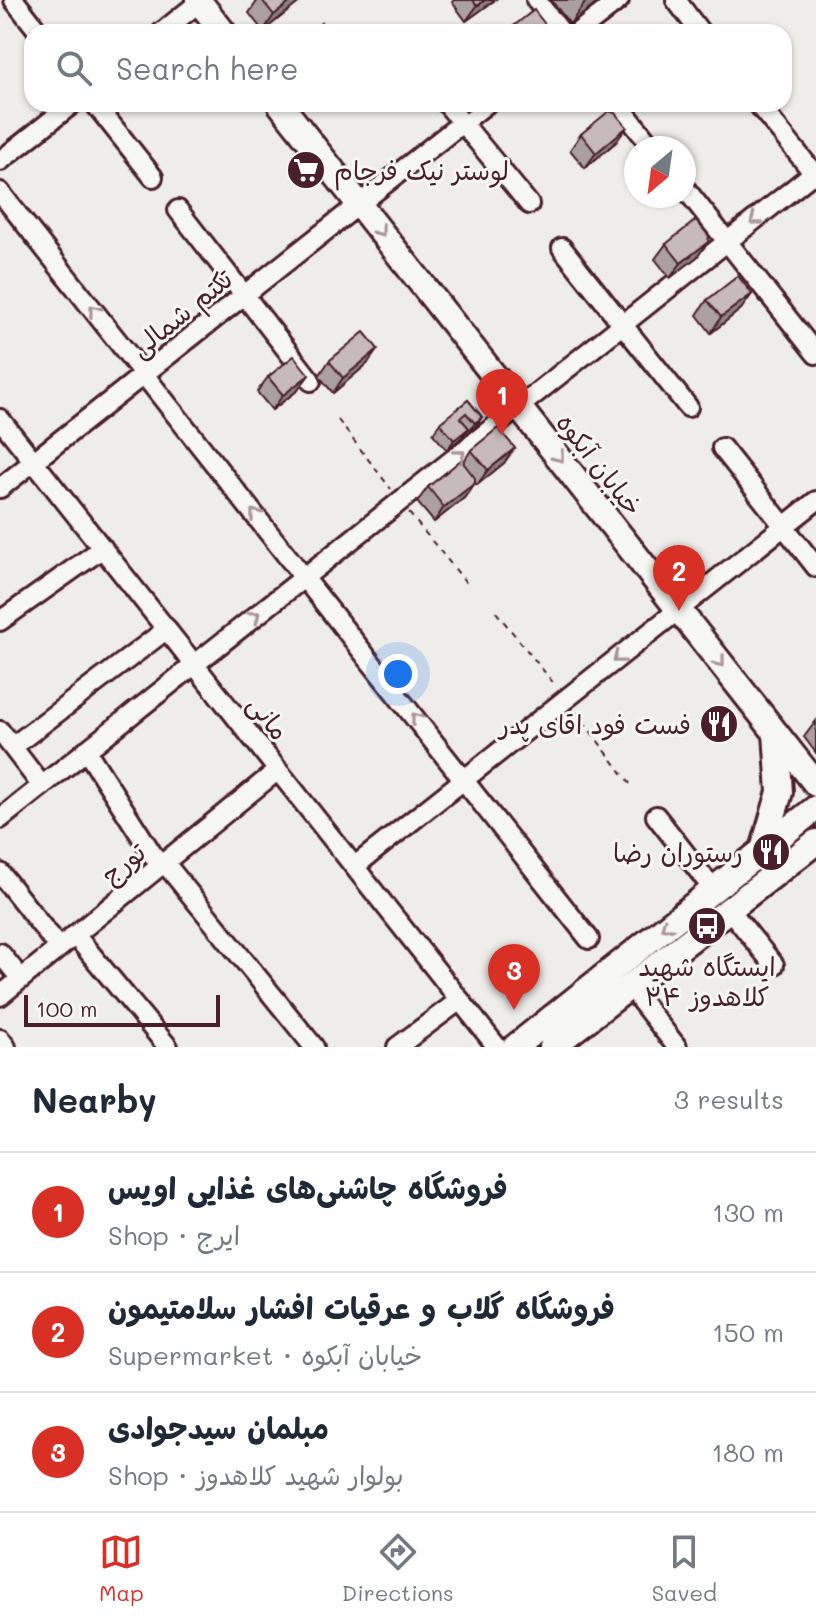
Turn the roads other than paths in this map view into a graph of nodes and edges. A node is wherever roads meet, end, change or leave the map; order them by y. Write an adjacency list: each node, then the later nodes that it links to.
1 (14, 0): 6 (street)
2 (536, 0): 9 (street)
3 (619, 0): 10 (street)
4 (676, 0): 11 (street)
5 (200, 1): 7 (street); 8 (main road)
6 (33, 24)
7 (172, 24)
8 (217, 24)
9 (555, 24)
10 (588, 24)
11 (694, 24)
12 (62, 112): 21 (street)
13 (101, 112): 23 (street)
14 (286, 112): 26 (main road, خیابان آبکوه)
15 (453, 112): 19 (street)
16 (476, 112): 19 (street, تکتم شمالی)
17 (624, 112): 20 (street)
18 (765, 112): 22 (street)
19 (462, 123): 26 (street, تکتم شمالی); 27 (street)
20 (643, 136)
21 (0, 161)
22 (815, 174): 29 (street, one-way to 29)
23 (153, 177)
24 (0, 192): 34 (street, one-way to 24)
25 (696, 202): 29 (street)
26 (359, 203): 31 (street, تکتم شمالی); 36 (main road, خیابان آبکوه, one-way to 36)
27 (529, 204)
28 (178, 210): 31 (street)
29 (727, 242): 32 (street); 33 (street)
30 (562, 248): 32 (street)
31 (245, 295): 34 (street, تکتم شمالی); 35 (street)
32 (622, 326): 36 (street); 37 (street)
33 (816, 354)
34 (145, 375): 40 (street, تکتم شمالی); 46 (street, one-way to 34)
35 (311, 381)
36 (520, 407): 46 (street, one-way to 36); 47 (main road, خیابان آبکوه, one-way to 47)
37 (688, 407)
38 (0, 419): 40 (street, مانی)
39 (722, 448): 43 (street)
40 (35, 463): 41 (street, تکتم شمالی); 44 (street, مانی)
41 (0, 488)
42 (816, 501): 43 (street)
43 (785, 525): 45 (street); 47 (street)
44 (103, 548): 48 (street); 49 (street, مانی)
45 (816, 567)
46 (304, 577): 50 (street, one-way to 46); 56 (street, one-way to 46)
47 (679, 610): 52 (main road, خیابان آبکوه, one-way to 52); 56 (street, one-way to 56)
48 (0, 621)
49 (167, 629): 50 (street, مانی); 53 (street)
50 (194, 664): 54 (street); 55 (street, مانی)
51 (0, 731): 53 (street)
52 (776, 733): 57 (main road, خیابان آبکوه); 63 (main road)
53 (12, 747): 58 (street)
54 (86, 750): 58 (street); 64 (street)
55 (278, 770): 64 (street, تورج); 65 (street, مانی)
56 (464, 780): 65 (street); 70 (street)
57 (816, 784)
58 (42, 786): 61 (street)
59 (816, 808): 63 (main road)
60 (656, 816): 67 (street)
61 (0, 819)
62 (815, 844): 68 (main road)
63 (763, 850): 67 (main road)
64 (162, 864): 69 (street, تورج); 81 (street)
65 (355, 866): 76 (street, مانی)
66 (0, 873): 71 (street)
67 (713, 889): 84 (main road, one-way to 84)
68 (729, 909): 73 (street); 85 (main road)
69 (75, 935): 71 (street, تورج); 80 (street)
70 (589, 939)
71 (59, 948): 74 (street, تورج)
72 (0, 953): 74 (street)
73 (774, 965)
74 (21, 979): 75 (street, تورج)
75 (0, 996)
76 (460, 1000): 82 (street); 83 (street, مانی)
77 (640, 1000): 86 (street)
78 (0, 1039): 79 (street)
79 (6, 1047)
80 (168, 1047)
81 (314, 1047)
82 (397, 1047)
83 (497, 1047)
84 (515, 1047)
85 (552, 1047)
86 (677, 1047)

